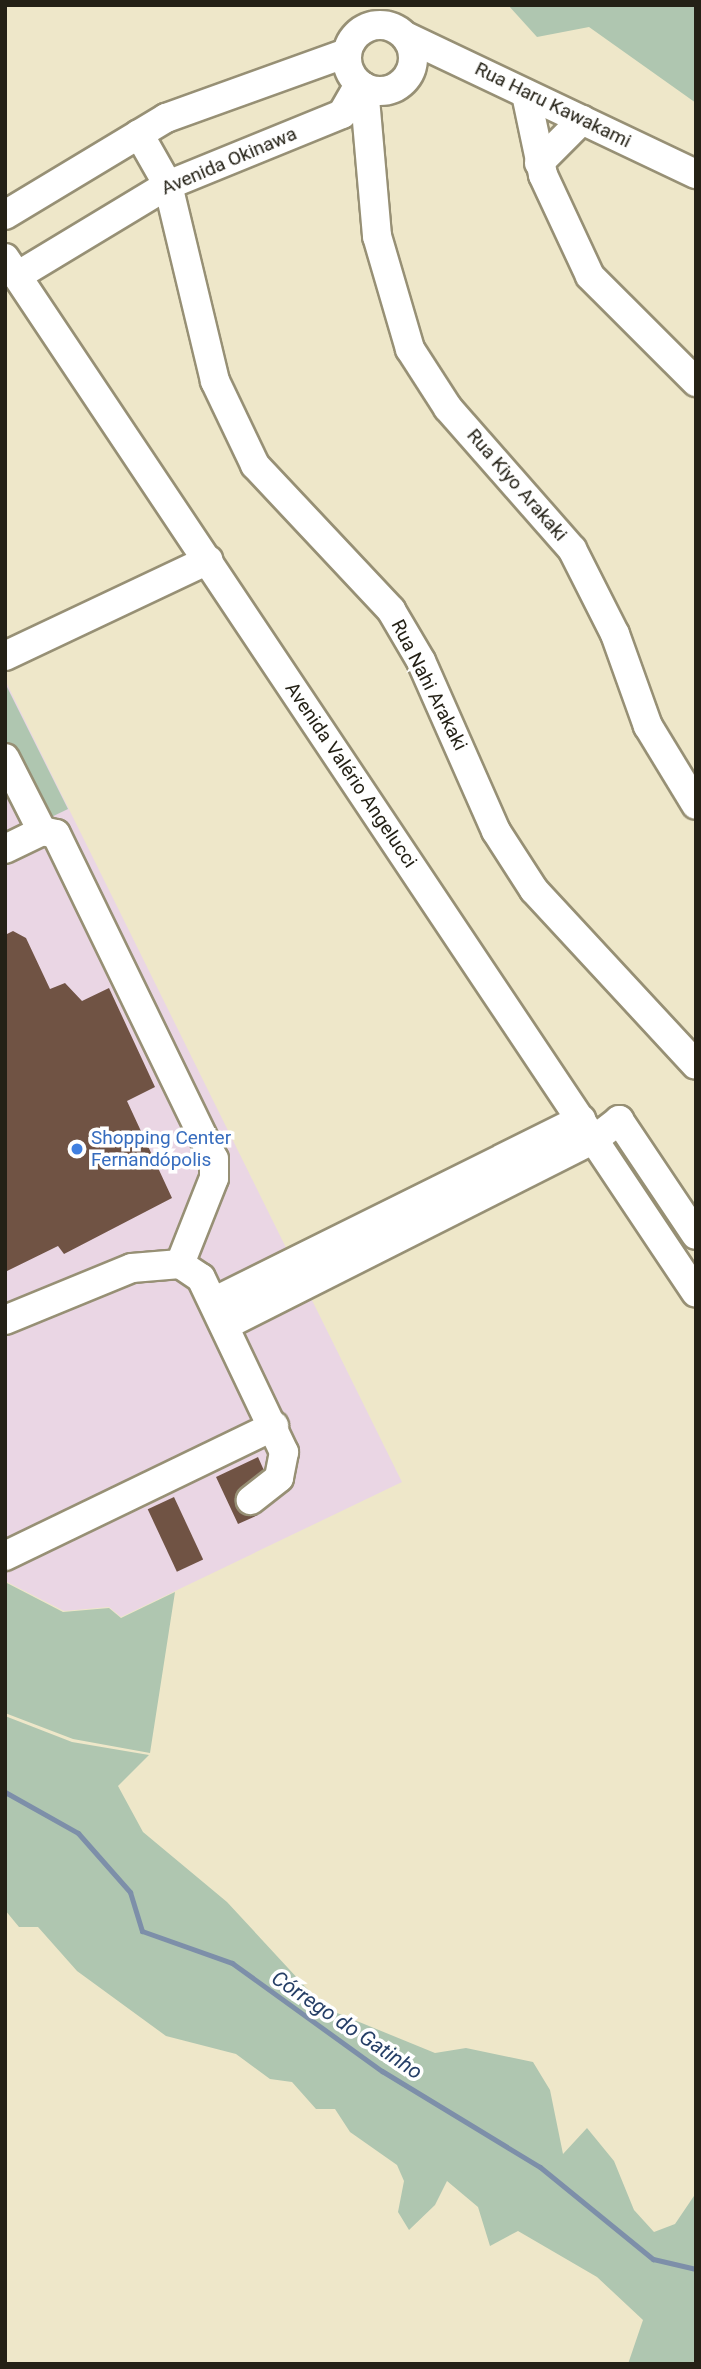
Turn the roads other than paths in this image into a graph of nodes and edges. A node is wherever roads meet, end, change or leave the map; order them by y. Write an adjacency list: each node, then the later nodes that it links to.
1 (405, 36): 2 (street); 3 (street); 4 (street)
2 (347, 53): 5 (street); 9 (street)
3 (457, 56): 4 (street, Rua Haru Kawakami); 6 (street, Rua Haru Kawakami)
4 (409, 74): 5 (street)
5 (370, 87): 7 (street, Avenida Okinawa); 10 (street)
6 (526, 94): 8 (street, Rua Haru Kawakami); 11 (street)
7 (331, 119): 10 (street); 13 (street, Avenida Okinawa)
8 (582, 120): 11 (street); 12 (street, Rua Haru Kawakami)
9 (139, 134): 13 (street, Rua Nahi Arakaki); 14 (street)
10 (366, 151): 20 (street, Rua Kiyo Arakaki)
11 (539, 163): 16 (street)
12 (696, 174)
13 (168, 184): 15 (street, Avenida Okinawa); 23 (street, Rua Nahi Arakaki)
14 (5, 215)
15 (11, 267): 17 (street, Avenida Valério Angelucci)
16 (696, 382)
17 (208, 560): 18 (street); 24 (street, Avenida Valério Angelucci)
18 (5, 656)
19 (5, 758): 21 (street)
20 (696, 806)
21 (42, 831): 22 (street); 26 (street)
22 (5, 849)
23 (696, 1065)
24 (588, 1129): 25 (street); 27 (street, Avenida Valério Angelucci); 28 (street)
25 (696, 1235)
26 (180, 1264): 28 (street); 29 (street)
27 (696, 1293)
28 (220, 1313): 30 (street)
29 (5, 1320)
30 (274, 1426): 31 (street); 32 (street)
31 (251, 1500)
32 (5, 1556)

